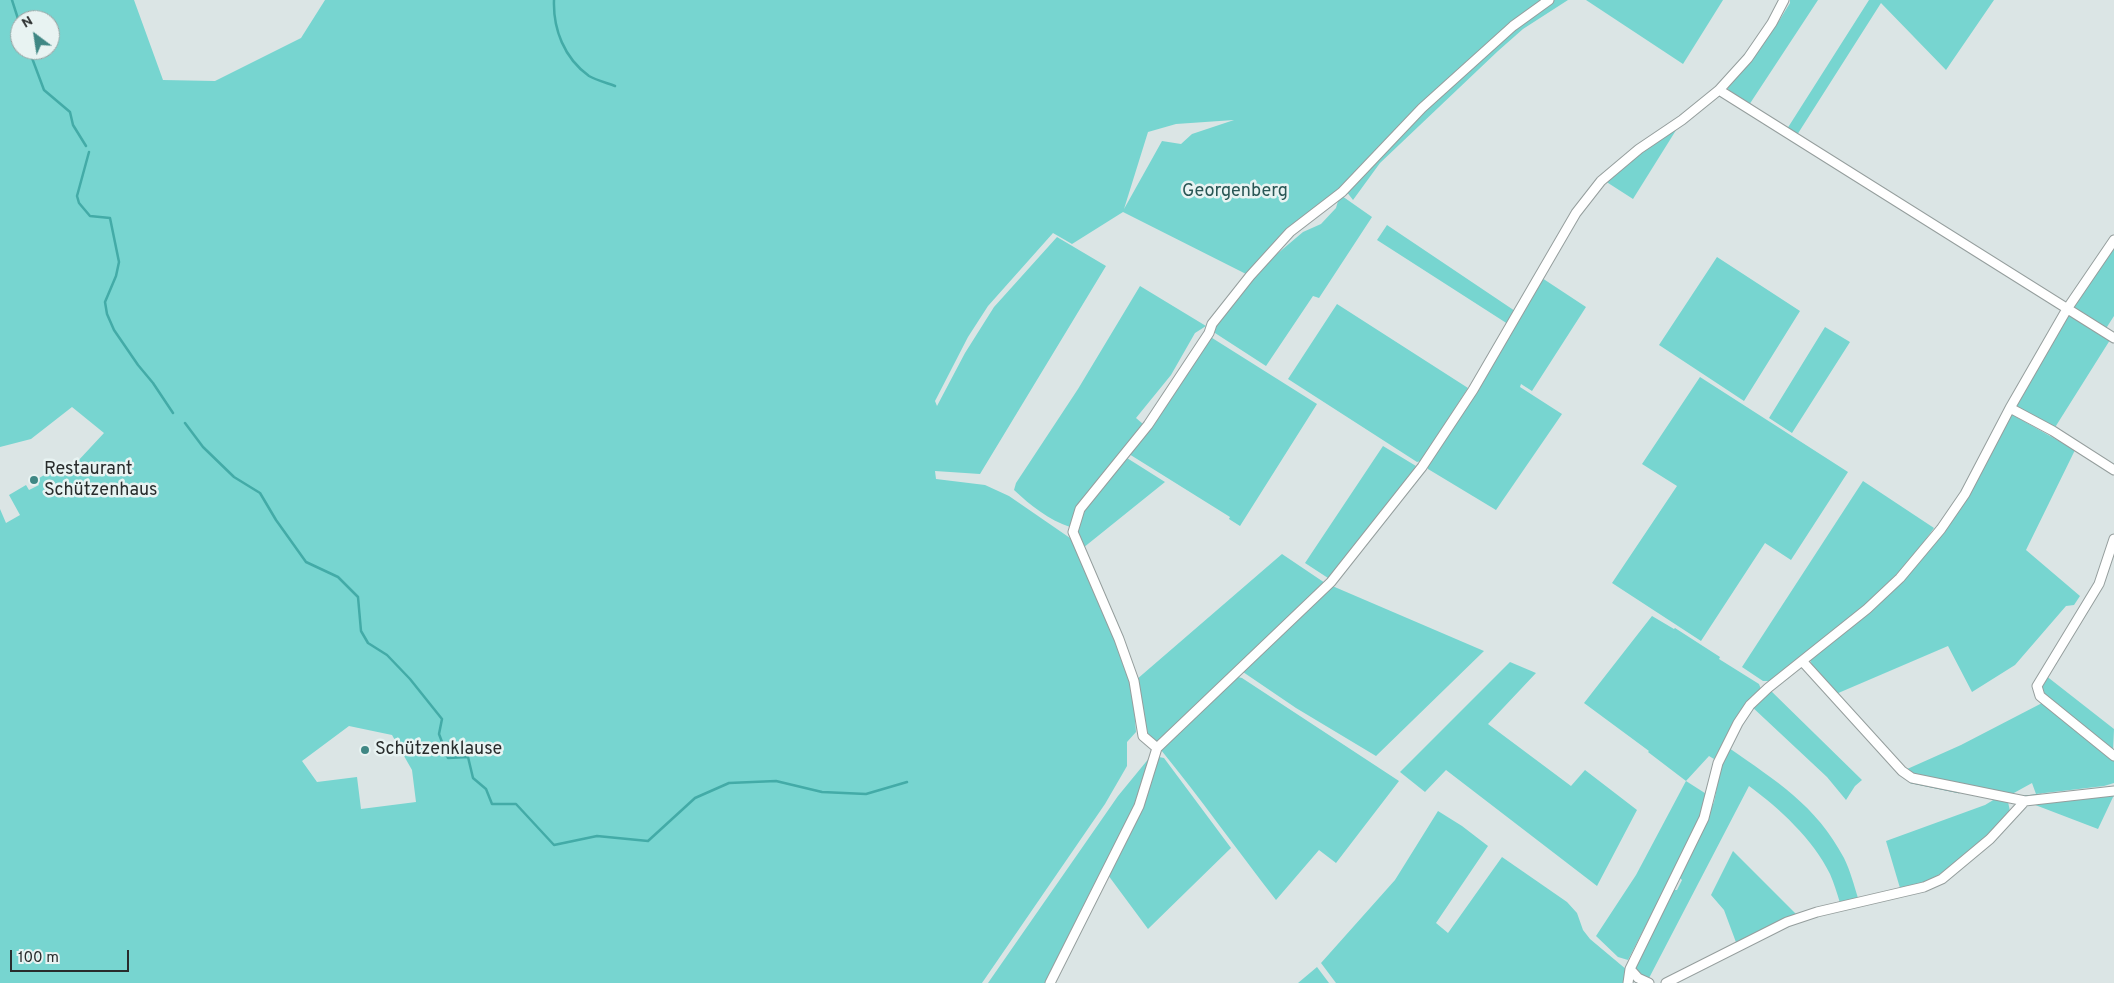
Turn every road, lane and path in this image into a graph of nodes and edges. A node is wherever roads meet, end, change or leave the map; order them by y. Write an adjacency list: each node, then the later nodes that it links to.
1 (1549, 0): 11 (street)
2 (1784, 0): 3 (street)
3 (1719, 90): 5 (street); 11 (street)
4 (2114, 240): 5 (street)
5 (2067, 309): 6 (street); 7 (street)
6 (2114, 338)
7 (2010, 408): 8 (street); 10 (street)
8 (2114, 470)
9 (2114, 540): 12 (street)
10 (1803, 662): 14 (street); 15 (street)
11 (1157, 748): 16 (street)
12 (2114, 756)
13 (2114, 791): 14 (street)
14 (2025, 801): 19 (street)
15 (1630, 969): 17 (street); 18 (street)
16 (1050, 983)
17 (1628, 983)
18 (1648, 983)
19 (1666, 983)

